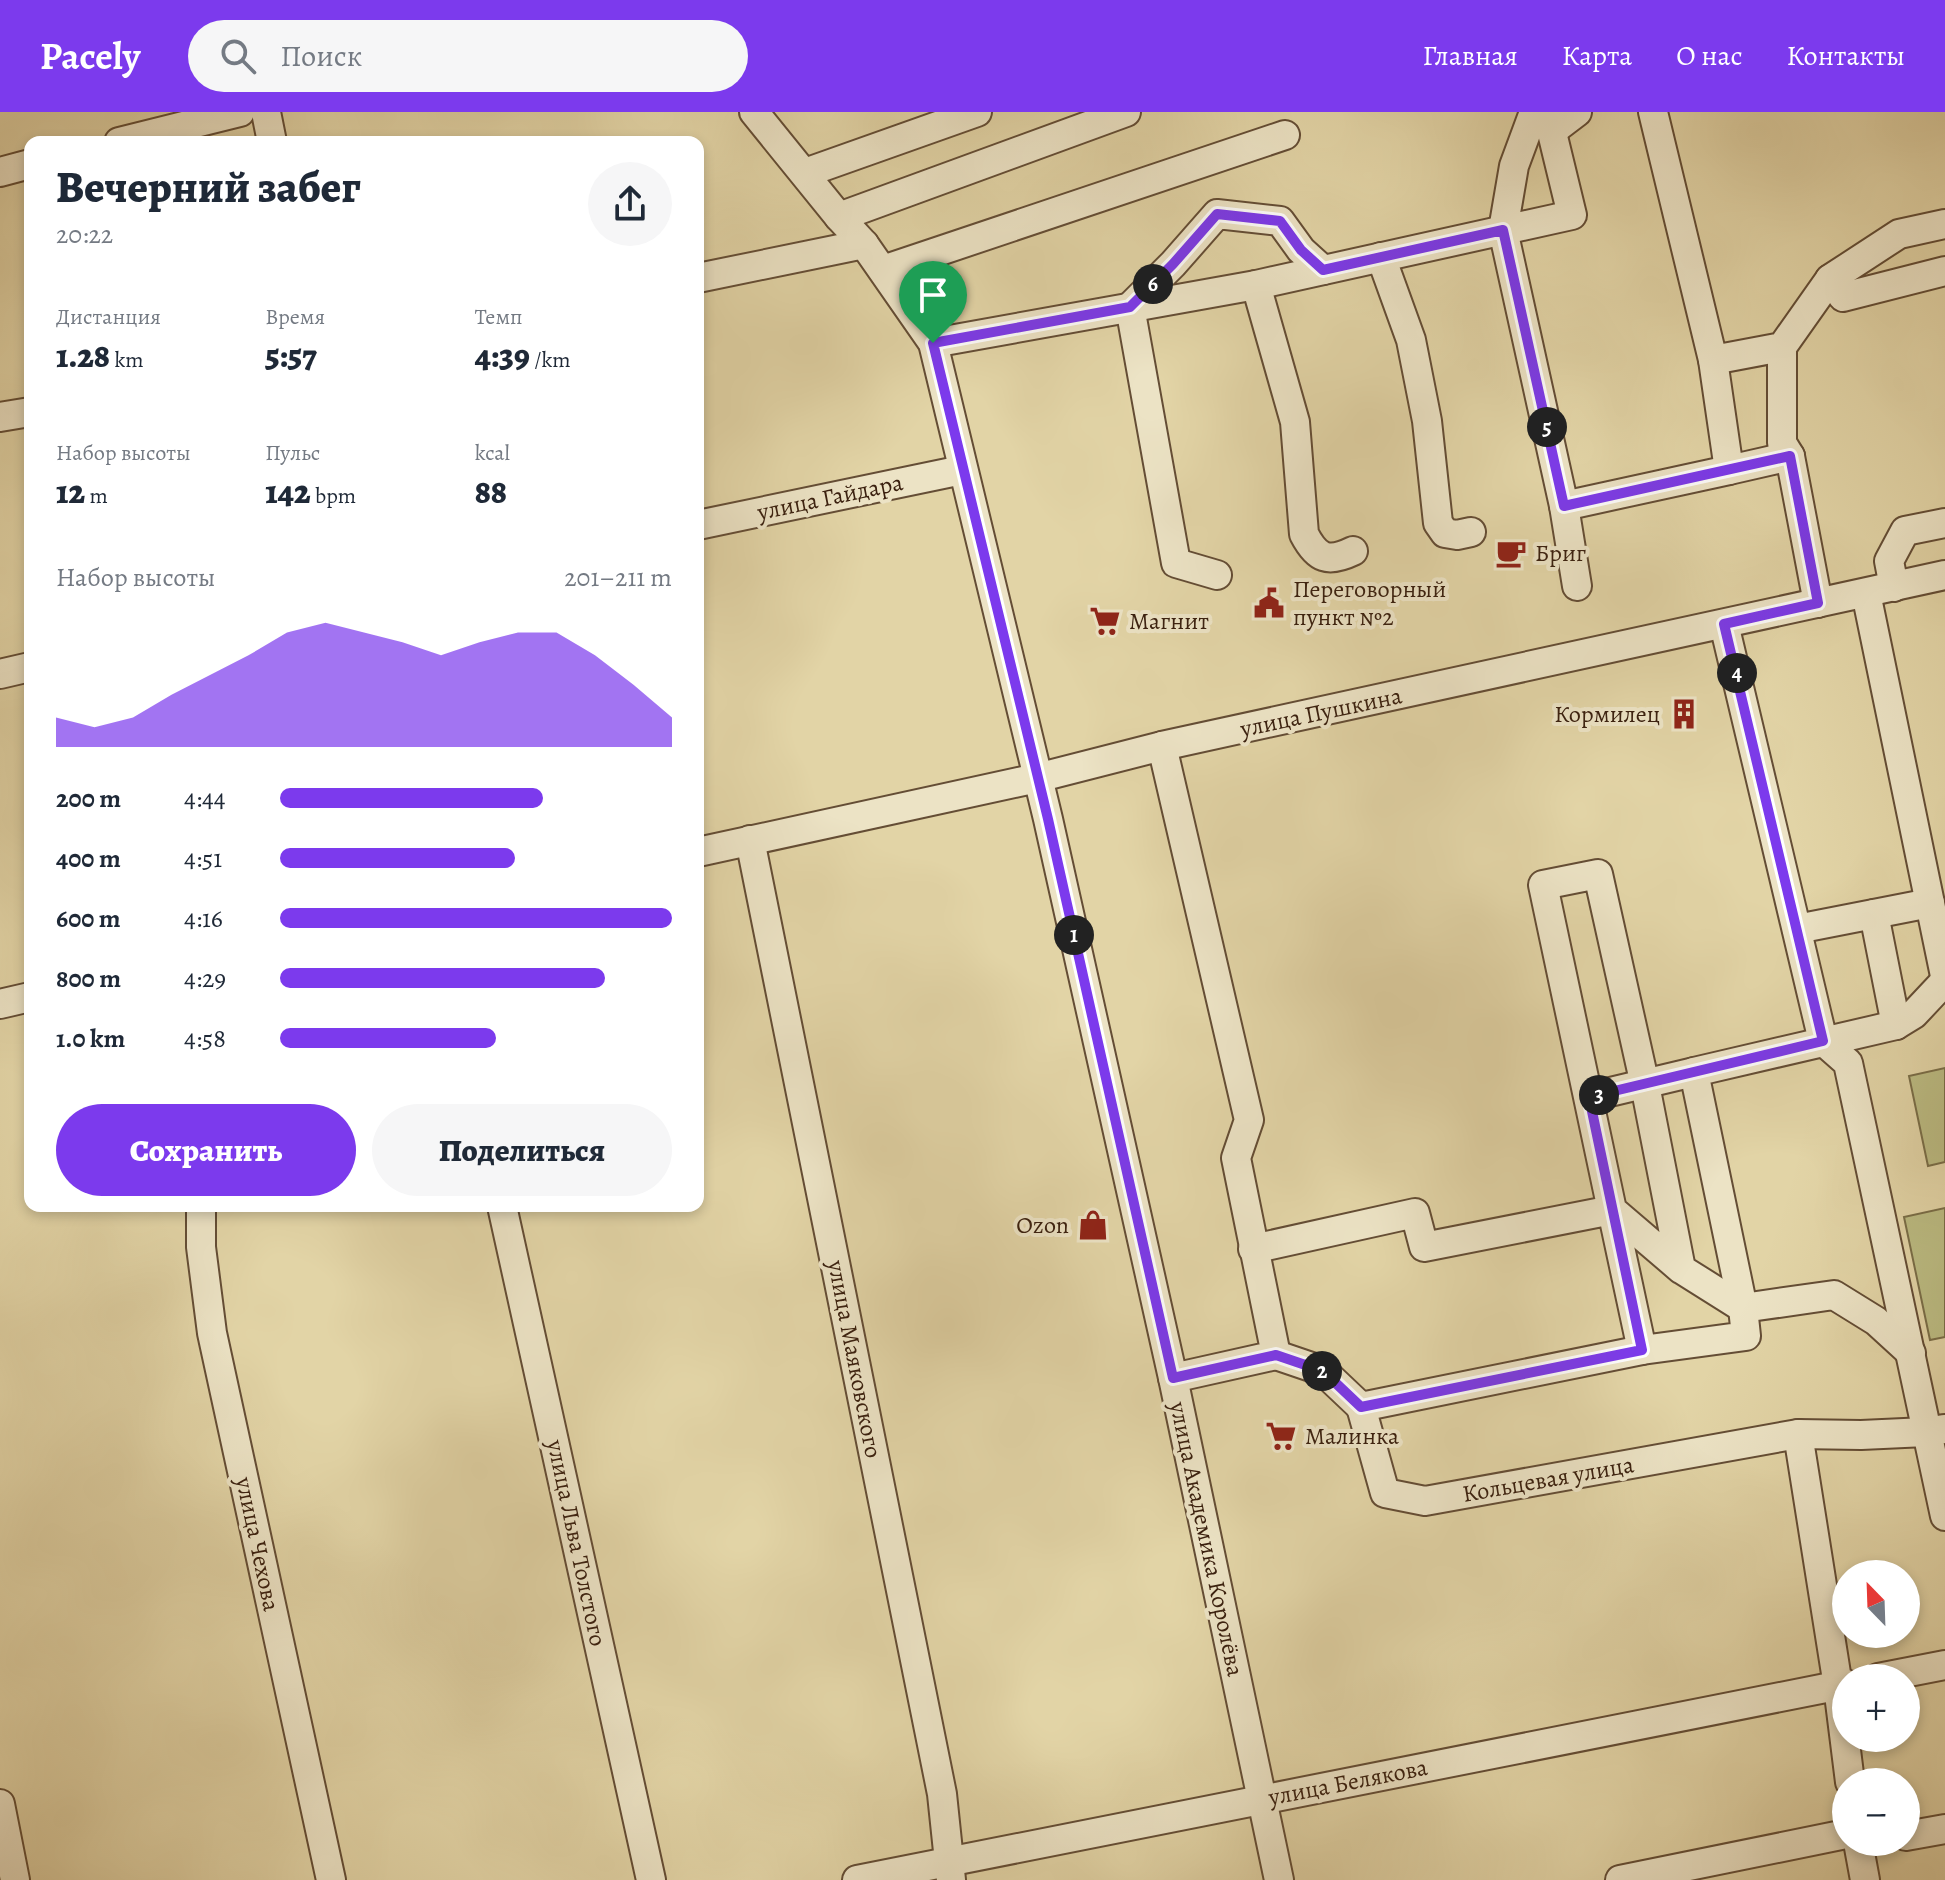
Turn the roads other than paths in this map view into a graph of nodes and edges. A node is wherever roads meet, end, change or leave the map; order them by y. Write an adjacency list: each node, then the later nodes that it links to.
1 (240, 112): 10 (street)
2 (266, 112): 11 (street)
3 (754, 112): 14 (street)
4 (977, 112): 14 (street)
5 (1126, 112): 15 (street)
6 (1577, 112): 8 (street)
7 (1653, 112): 29 (street)
8 (1544, 118): 17 (street); 17 (street)
9 (1285, 135): 20 (street)
10 (143, 136)
11 (271, 136)
12 (24, 166): 13 (street)
13 (0, 172)
14 (805, 173): 15 (street)
15 (839, 217): 18 (street)
16 (1945, 224): 24 (street)
17 (1503, 230): 19 (street); 35 (street)
18 (864, 244): 20 (street); 23 (street)
19 (1381, 257): 21 (street); 38 (street)
20 (883, 270): 27 (street)
21 (1323, 270): 25 (street); 26 (street)
22 (1945, 271): 24 (street)
23 (704, 277)
24 (1830, 279): 28 (street)
25 (1256, 285): 26 (street); 39 (street)
26 (1130, 307): 27 (street); 40 (street)
27 (933, 343): 33 (street, улица Академика Королёва)
28 (1782, 347): 29 (street); 32 (street)
29 (1713, 360): 34 (street)
30 (24, 413): 31 (street)
31 (0, 417)
32 (1790, 456): 34 (street); 45 (street)
33 (962, 470): 37 (street, улица Гайдара); 50 (street, улица Академика Королёва)
34 (1729, 470): 35 (street)
35 (1564, 506): 42 (street)
36 (1945, 523): 43 (street)
37 (704, 524)
38 (1471, 532)
39 (1353, 551)
40 (1217, 575)
41 (1945, 575): 43 (street, улица Пушкина)
42 (1577, 586)
43 (1894, 587): 44 (street, улица Пушкина)
44 (1866, 593): 45 (street, улица Пушкина); 53 (street)
45 (1818, 603): 46 (street, улица Пушкина)
46 (1724, 624): 49 (street, улица Пушкина); 55 (street)
47 (24, 668): 48 (street)
48 (0, 674)
49 (1162, 746): 50 (street, улица Пушкина); 67 (street)
50 (1037, 778): 51 (street, улица Пушкина); 73 (street, улица Академика Королёва)
51 (750, 840): 52 (street, улица Пушкина); 88 (street, улица Маяковского)
52 (704, 851)
53 (1930, 903): 54 (street); 56 (street)
54 (1874, 914): 55 (street); 59 (street)
55 (1797, 929): 60 (street)
56 (1945, 979): 59 (street)
57 (24, 998): 58 (street)
58 (0, 1004)
59 (1896, 1025): 60 (street)
60 (1823, 1041): 61 (street); 71 (street)
61 (1694, 1072): 62 (street); 69 (street)
62 (1645, 1085): 63 (street); 63 (street); 68 (street)
63 (1589, 1097): 64 (street)
64 (1612, 1210): 67 (street); 68 (street); 70 (street)
65 (201, 1212): 90 (street, улица Чехова)
66 (503, 1212): 91 (street, улица Льва Толстого)
67 (1253, 1249): 72 (street)
68 (1681, 1269): 69 (street)
69 (1743, 1308): 70 (street); 71 (street)
70 (1642, 1350): 74 (street)
71 (1911, 1353): 75 (street)
72 (1276, 1355): 73 (street); 74 (street)
73 (1173, 1378): 82 (street, улица Академика Королёва)
74 (1361, 1407): 76 (street, Кольцевая улица)
75 (1936, 1430): 76 (street); 77 (street)
76 (1798, 1434): 78 (street)
77 (1945, 1516)
78 (1838, 1664)
79 (1945, 1665): 80 (street)
80 (1920, 1670)
81 (1832, 1687): 82 (street, улица Белякова)
82 (1261, 1799): 88 (street, улица Белякова); 93 (street, улица Академика Королёва)
83 (0, 1804): 89 (street)
84 (1945, 1829): 85 (street)
85 (1920, 1833)
86 (1832, 1837): 94 (street)
87 (1861, 1856): 95 (street)
88 (950, 1872): 92 (street, улица Белякова)
89 (15, 1880)
90 (331, 1880)
91 (651, 1880)
92 (857, 1880)
93 (1279, 1880)
94 (1620, 1880)
95 (1865, 1880)

